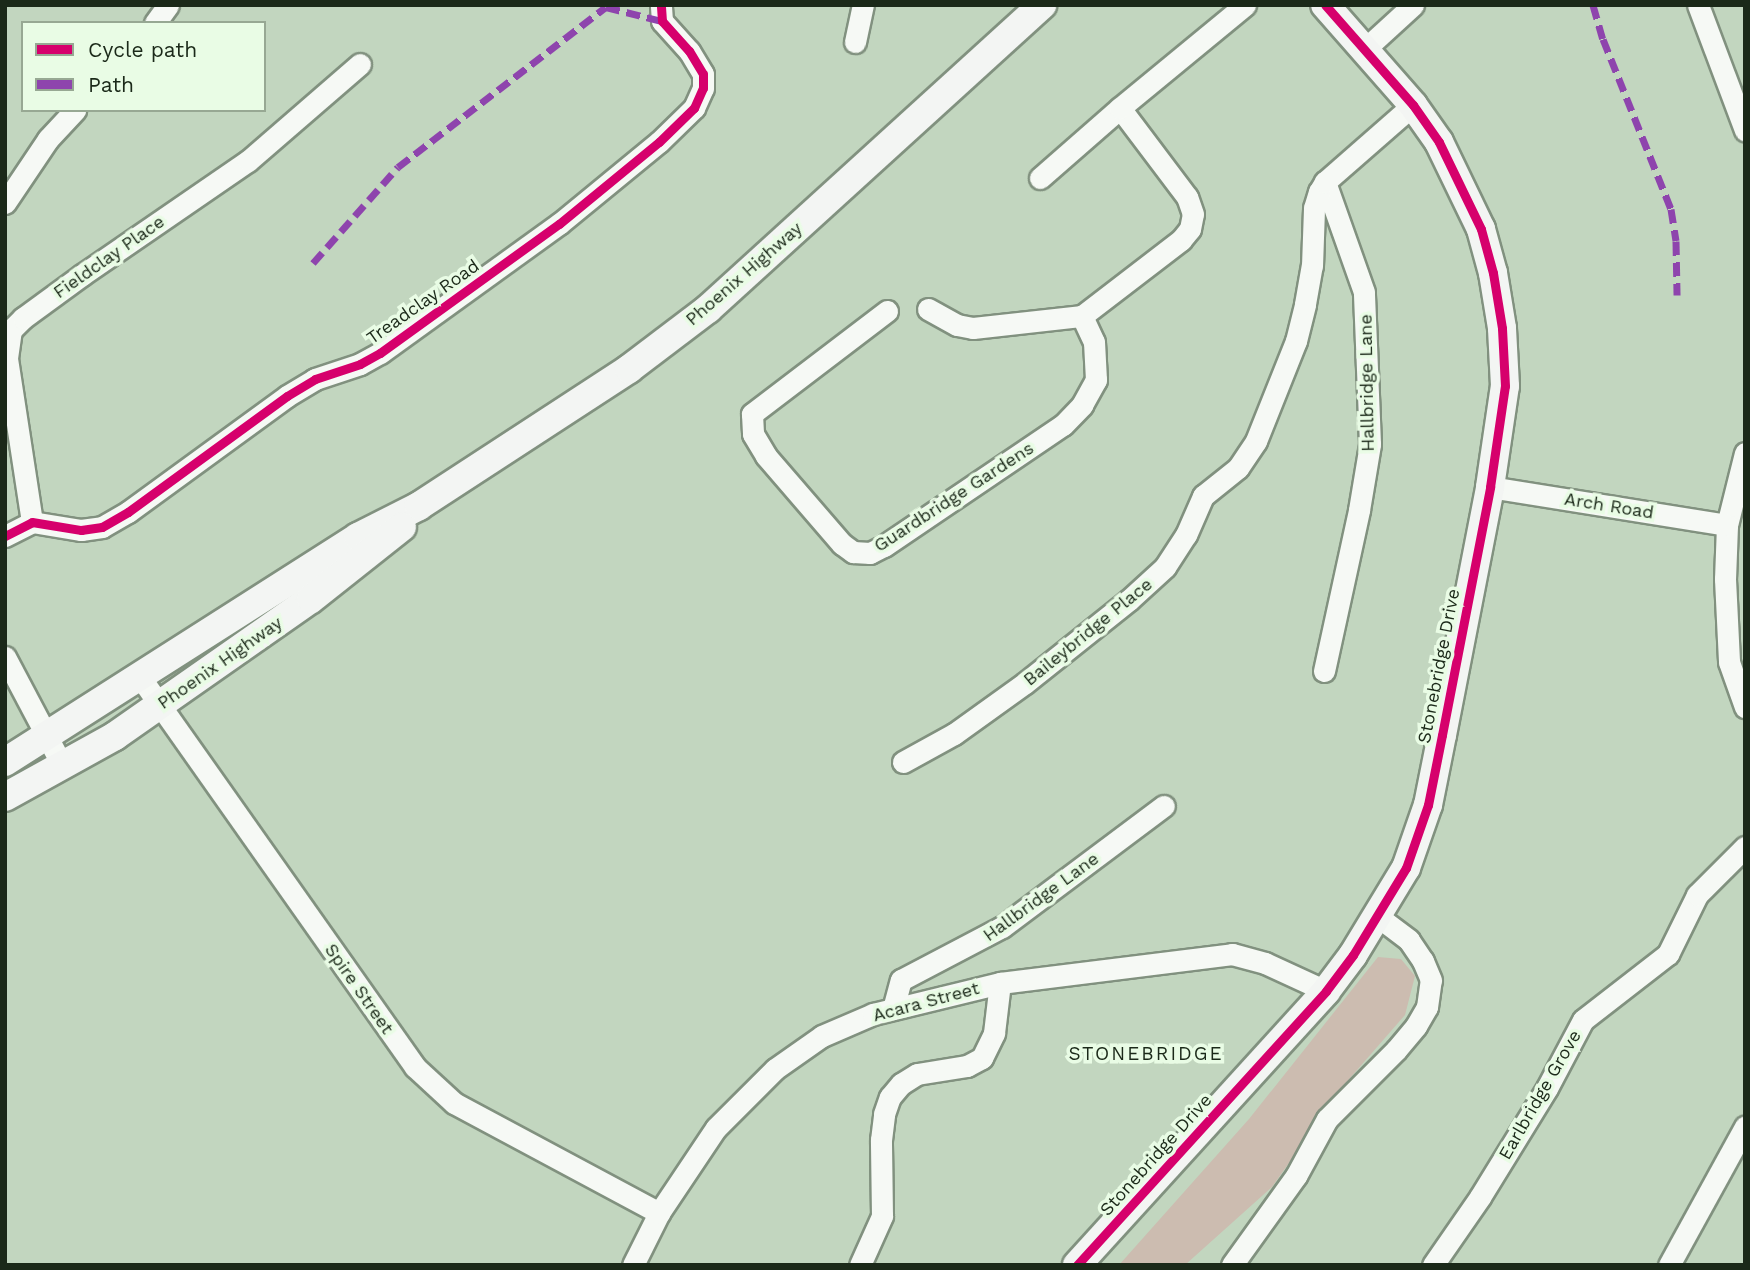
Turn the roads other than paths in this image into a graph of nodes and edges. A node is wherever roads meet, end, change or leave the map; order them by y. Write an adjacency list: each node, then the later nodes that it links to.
1 (168, 5): 9 (street)
2 (661, 5): 26 (street, Treadclay Road)
3 (863, 5): 10 (street)
4 (1042, 5): 25 (main road, Phoenix Highway)
5 (1245, 5): 14 (street)
6 (1325, 5): 11 (main road, Stonebridge Drive)
7 (1413, 5): 11 (street)
8 (1698, 5): 16 (street)
9 (156, 21)
10 (855, 41)
11 (1365, 49): 13 (main road, Stonebridge Drive)
12 (360, 64): 26 (street, Fieldclay Place)
13 (1413, 106): 18 (street); 24 (main road, Stonebridge Drive)
14 (1120, 108): 17 (street); 22 (street)
15 (73, 112): 19 (street)
16 (1745, 130)
17 (1040, 178)
18 (1325, 182): 30 (street, Hallbridge Lane); 36 (street, Baileybridge Place)
19 (5, 203)
20 (928, 309): 22 (street)
21 (887, 311): 22 (street, Guardbridge Gardens)
22 (1082, 316)
23 (1745, 453): 27 (street)
24 (1490, 487): 27 (street, Arch Road); 41 (main road, Stonebridge Drive)
25 (419, 506): 31 (main road, Phoenix Highway); 32 (main road, Phoenix Highway)
26 (32, 522): 28 (street)
27 (1727, 525): 33 (street)
28 (5, 537)
29 (5, 657): 34 (street)
30 (1324, 671)
31 (140, 677): 32 (street, Spire Street); 34 (main road, Phoenix Highway)
32 (160, 705): 37 (main road, Phoenix Highway); 46 (street, Spire Street)
33 (1745, 707)
34 (47, 738): 35 (main road, Phoenix Highway); 37 (street)
35 (5, 762)
36 (903, 762)
37 (63, 767): 38 (main road, Phoenix Highway)
38 (5, 797)
39 (1164, 806): 44 (street, Hallbridge Lane)
40 (1745, 847): 51 (street, Earlbridge Grove)
41 (1379, 917): 43 (main road, Stonebridge Drive); 50 (street)
42 (1000, 983): 43 (street, Acara Street); 44 (street, Acara Street); 48 (street)
43 (1325, 991): 49 (main road, Stonebridge Drive)
44 (893, 1009): 46 (street, Acara Street)
45 (1745, 1127): 52 (street)
46 (659, 1213): 47 (street, Acara Street)
47 (633, 1265)
48 (860, 1265)
49 (1077, 1265)
50 (1233, 1265)
51 (1433, 1265)
52 (1669, 1265)

